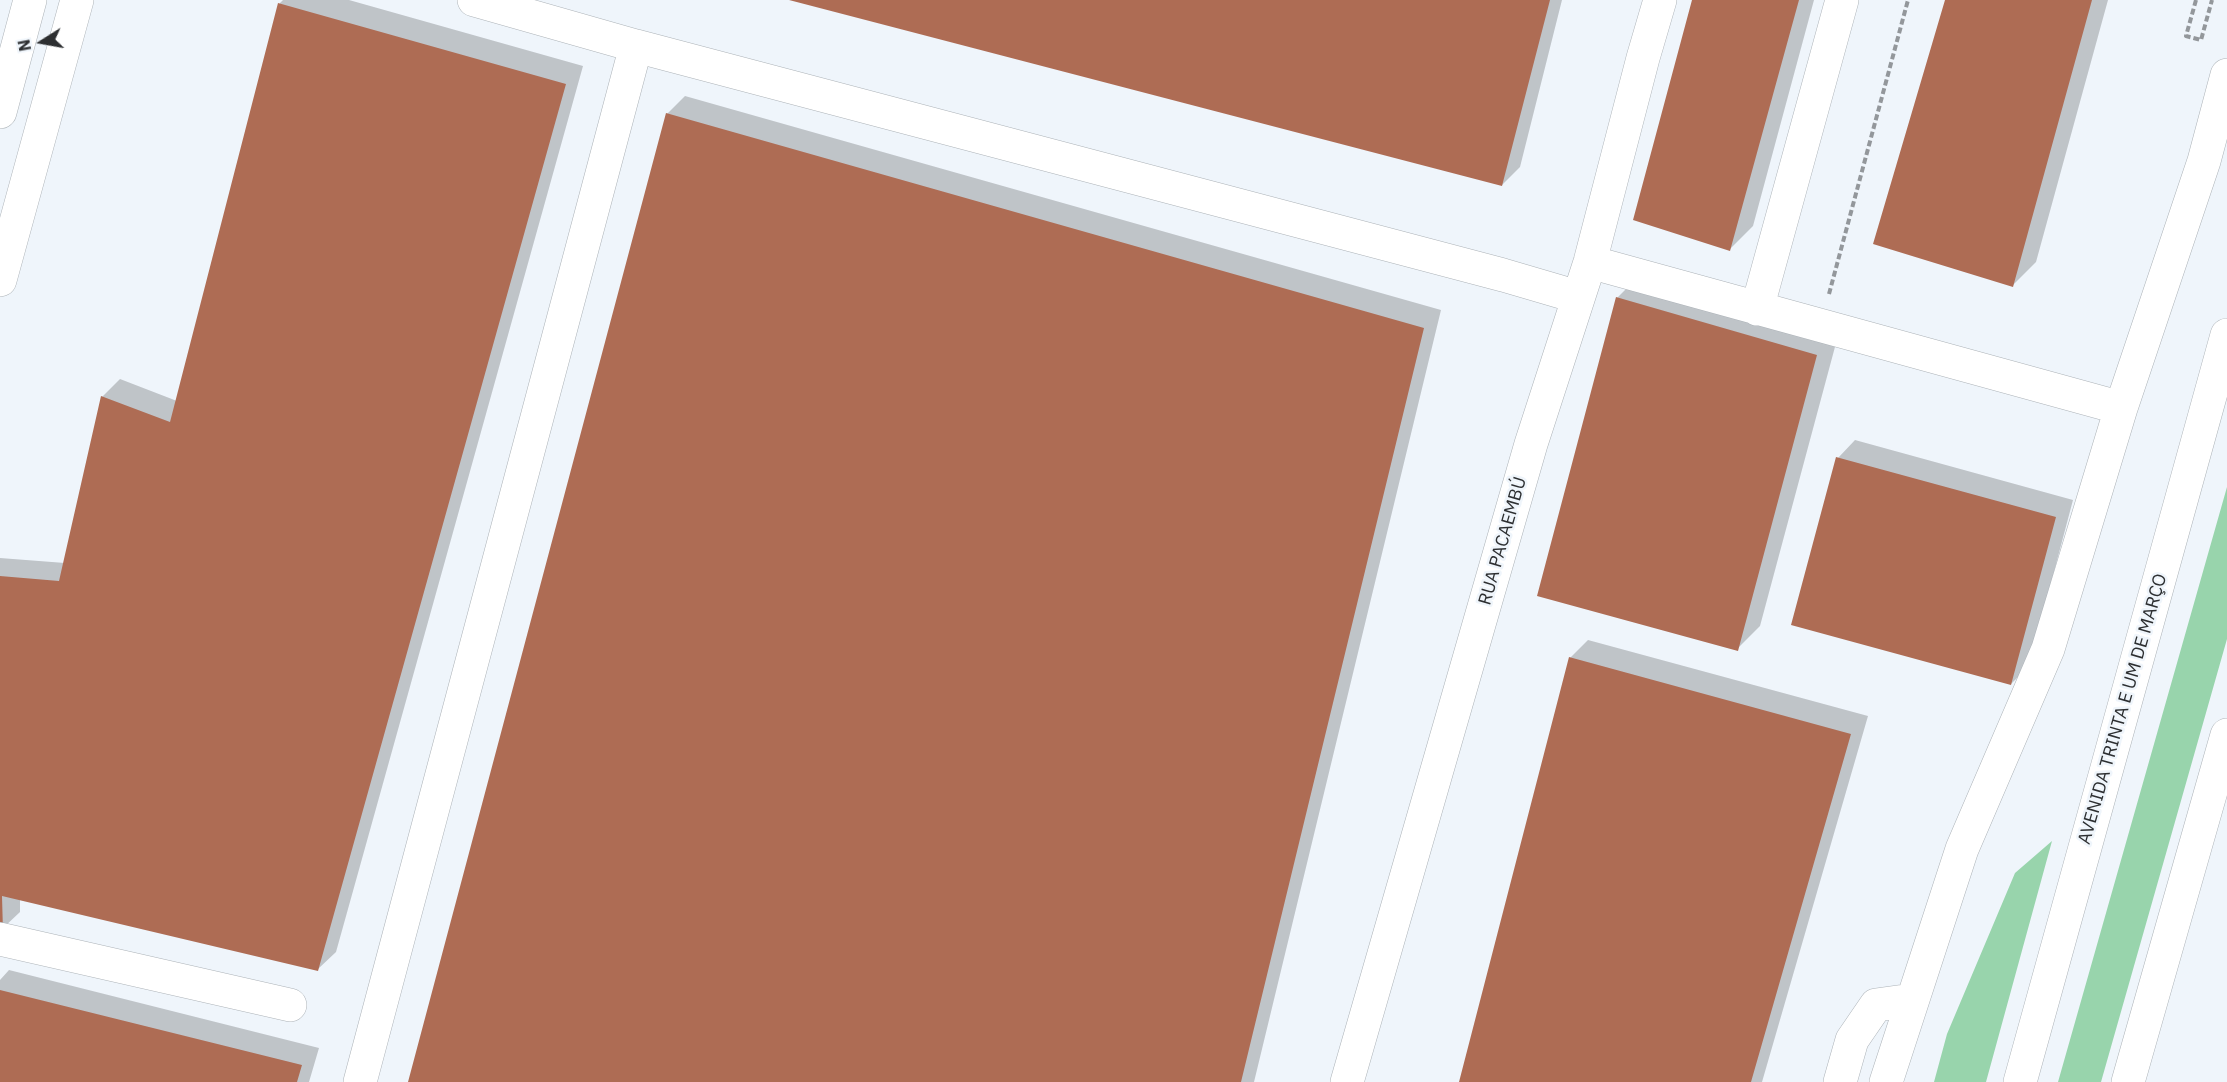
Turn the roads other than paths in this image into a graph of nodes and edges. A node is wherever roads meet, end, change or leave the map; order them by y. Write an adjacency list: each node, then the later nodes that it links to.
1 (30, 0): 8 (main road)
2 (76, 0): 10 (main road)
3 (474, 0): 6 (main road)
4 (1660, 0): 9 (main road, RUA PACAEMBÚ)
5 (1842, 0): 12 (main road)
6 (636, 46): 11 (main road); 19 (main road)
7 (2227, 75): 14 (main road)
8 (0, 112)
9 (1590, 262): 11 (main road, RUA PACAEMBÚ); 12 (main road)
10 (0, 280)
11 (1578, 297): 20 (main road, RUA PACAEMBÚ)
12 (1757, 309): 14 (main road)
13 (2227, 335): 23 (main road, AVENIDA TRINTA E UM DE MARÇO)
14 (2121, 408): 17 (main road)
15 (2227, 735): 24 (main road)
16 (0, 939): 18 (main road)
17 (1912, 1000): 21 (main road); 22 (main road)
18 (290, 1005)
19 (360, 1082)
20 (1347, 1082)
21 (1840, 1082)
22 (1886, 1082)
23 (2020, 1082)
24 (2128, 1082)

